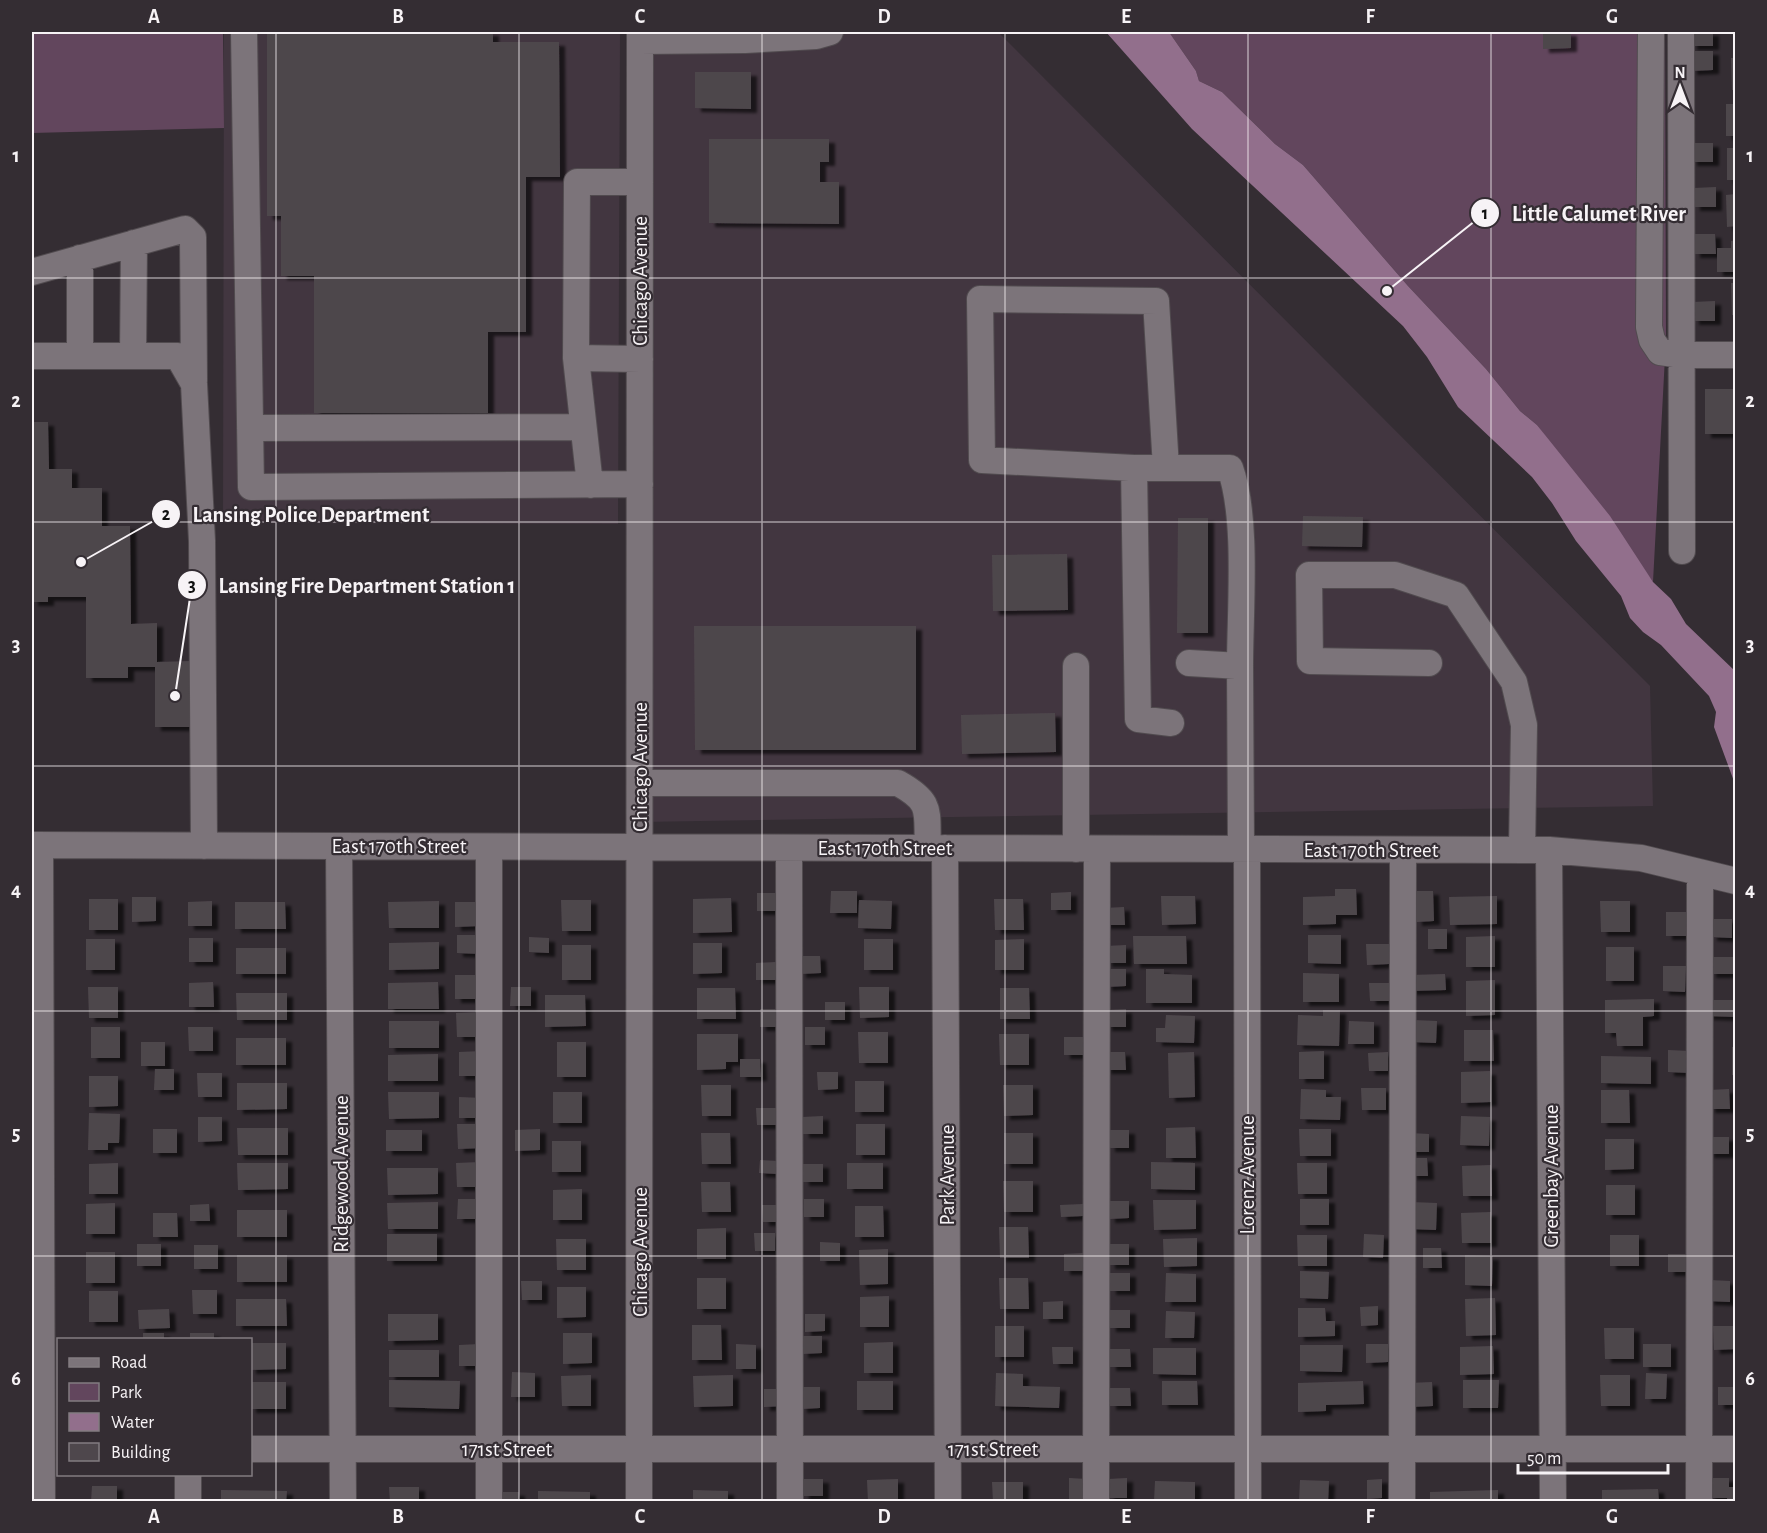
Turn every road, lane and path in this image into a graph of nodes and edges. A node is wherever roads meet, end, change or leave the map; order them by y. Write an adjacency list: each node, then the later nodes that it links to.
1 (244, 32): 19 (street)
2 (830, 32): 5 (street)
3 (1651, 32): 10 (street)
4 (1681, 32): 10 (street)
5 (640, 36): 6 (street, Chicago Avenue)
6 (640, 182): 15 (street); 16 (street, Chicago Avenue)
7 (134, 243): 8 (street); 13 (street); 17 (street)
8 (80, 258): 9 (street); 12 (street)
9 (32, 272)
10 (1682, 355): 14 (street); 24 (street)
11 (32, 356): 12 (street)
12 (80, 356): 13 (street)
13 (133, 356): 17 (street)
14 (1736, 356)
15 (576, 358): 16 (street); 18 (street)
16 (640, 359): 23 (street, Chicago Avenue)
17 (194, 384): 32 (street)
18 (582, 427): 19 (street); 22 (street)
19 (250, 428): 22 (street)
20 (1134, 468): 21 (street); 21 (street); 29 (street)
21 (1166, 468): 28 (street, Lorenz Avenue)
22 (590, 484): 23 (street)
23 (640, 484): 30 (street, Chicago Avenue)
24 (1682, 551)
25 (1189, 663): 28 (street)
26 (1429, 663): 41 (street)
27 (1076, 666): 38 (street)
28 (1240, 666): 39 (street, Lorenz Avenue)
29 (1171, 723)
30 (640, 783): 35 (street, Chicago Avenue); 37 (street, Park Avenue)
31 (36, 845): 32 (street, East 170th Street); 45 (street)
32 (204, 846): 33 (street, East 170th Street)
33 (339, 846): 34 (street, East 170th Street); 47 (street, Ridgewood Avenue)
34 (489, 847): 35 (street, East 170th Street); 48 (street)
35 (640, 847): 36 (street, East 170th Street); 49 (street, Chicago Avenue)
36 (789, 848): 37 (street, East 170th Street); 50 (street)
37 (936, 848): 38 (street, East 170th Street); 51 (street, Park Avenue)
38 (1086, 849): 39 (street, East 170th Street); 52 (street)
39 (1244, 849): 40 (street, East 170th Street); 53 (street, Lorenz Avenue)
40 (1402, 850): 41 (street, East 170th Street); 54 (street)
41 (1522, 850): 42 (street, East 170th Street)
42 (1549, 850): 43 (street, East 170th Street); 55 (street, Greenbay Avenue)
43 (1700, 873): 44 (street, East 170th Street); 56 (street)
44 (1736, 881)
45 (44, 1449): 59 (street)
46 (252, 1449): 47 (street, 171st Street)
47 (343, 1449): 48 (street, 171st Street); 61 (street, Ridgewood Avenue)
48 (489, 1449): 49 (street, 171st Street); 62 (street)
49 (640, 1449): 50 (street, 171st Street); 63 (street, Chicago Avenue)
50 (790, 1449): 51 (street, 171st Street); 64 (street)
51 (948, 1449): 52 (street, 171st Street); 65 (street, Park Avenue)
52 (1096, 1449): 53 (street, 171st Street); 66 (street)
53 (1248, 1449): 54 (street, 171st Street); 67 (street, Lorenz Avenue)
54 (1402, 1449): 55 (street, 171st Street); 68 (street)
55 (1553, 1449): 56 (street, 171st Street); 69 (street, Greenbay Avenue)
56 (1699, 1449): 57 (street, 171st Street); 70 (street)
57 (1736, 1449)
58 (188, 1476): 60 (street)
59 (42, 1502)
60 (188, 1502)
61 (343, 1502)
62 (489, 1502)
63 (639, 1502)
64 (790, 1502)
65 (948, 1502)
66 (1096, 1502)
67 (1248, 1502)
68 (1402, 1502)
69 (1553, 1502)
70 (1699, 1502)

